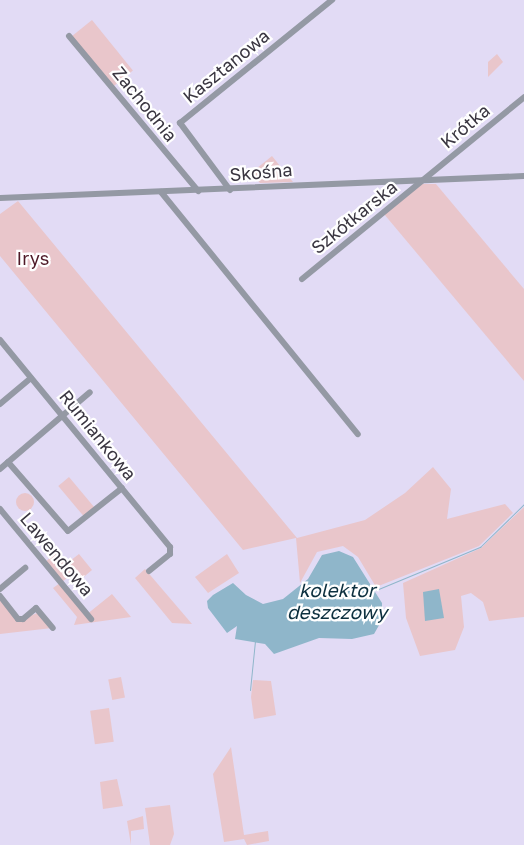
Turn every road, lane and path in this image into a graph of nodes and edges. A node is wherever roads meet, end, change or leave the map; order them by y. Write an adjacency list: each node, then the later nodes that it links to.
1 (332, 0): 6 (street, Kasztanowa)
2 (69, 36): 7 (street, Zachodnia)
3 (524, 97): 5 (street, Krótka)
4 (524, 176): 5 (street, Skośna)
5 (424, 178): 6 (street, Skośna); 10 (street, Szkółkarska)
6 (230, 190): 7 (street, Skośna)
7 (198, 191): 8 (street, Skośna)
8 (161, 192): 9 (street, Skośna); 16 (street)
9 (0, 198)
10 (302, 279)
11 (0, 340): 12 (street, Rumiankowa)
12 (31, 378): 14 (street); 15 (street, Rumiankowa)
13 (90, 392): 15 (street)
14 (0, 404)
15 (62, 416): 17 (street); 19 (street, Rumiankowa)
16 (358, 434)
17 (8, 462): 18 (street); 19 (street)
18 (0, 469)
19 (122, 488): 22 (street, Rumiankowa)
20 (0, 509): 25 (street, Lawendowa)
21 (25, 568): 23 (street)
22 (148, 571)
23 (0, 589)
24 (0, 596): 26 (street)
25 (90, 619)
26 (53, 628)

